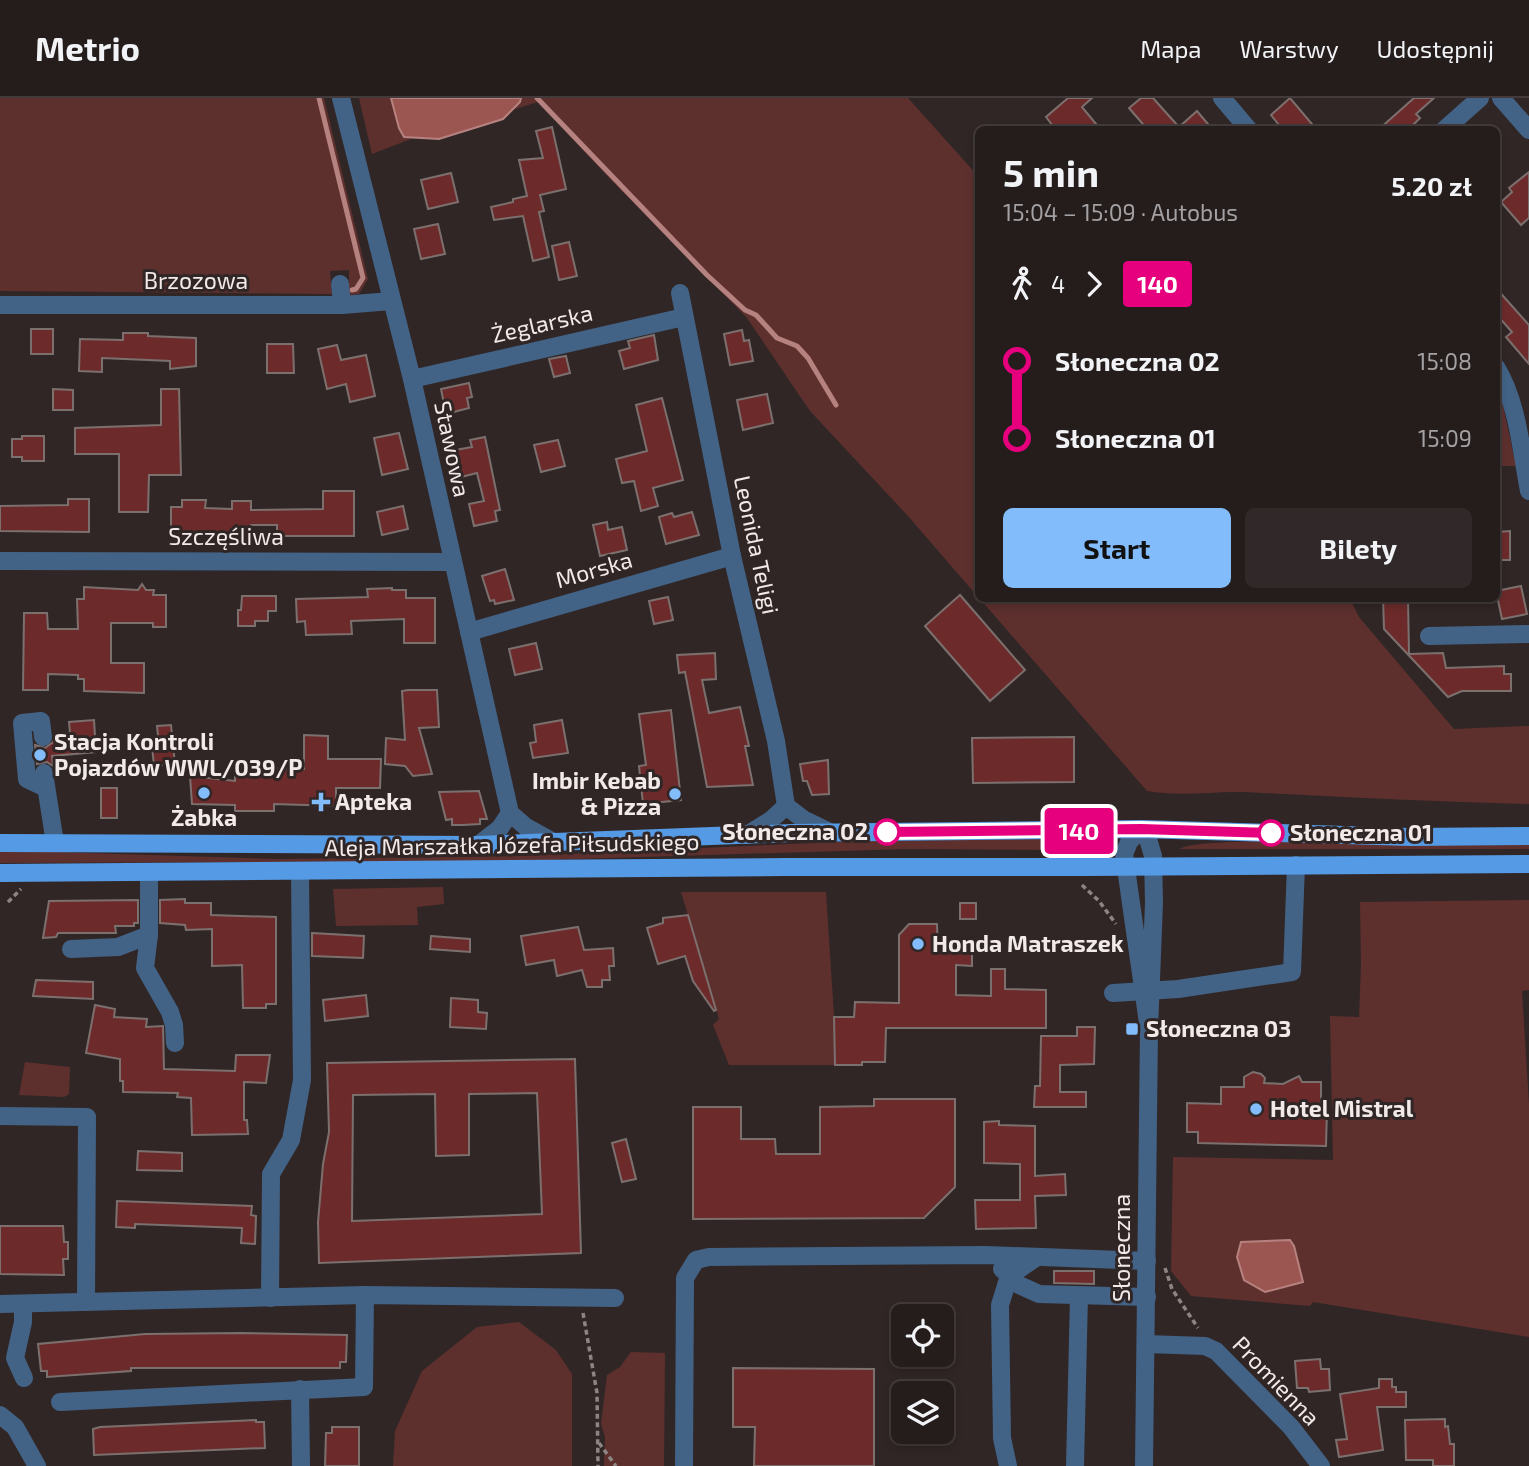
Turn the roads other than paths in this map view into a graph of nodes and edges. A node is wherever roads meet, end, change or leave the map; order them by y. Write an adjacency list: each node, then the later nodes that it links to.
1 (341, 98): 10 (street, Stawowa)
2 (1222, 98): 5 (street)
3 (1480, 98): 6 (street)
4 (1501, 98): 7 (street)
5 (1246, 126)
6 (1448, 126)
7 (1529, 130)
8 (340, 284): 12 (street)
9 (680, 293): 13 (street, Leonida Teligi)
10 (391, 301): 12 (street, Brzozowa); 15 (street, Stawowa)
11 (0, 305): 12 (street, Brzozowa)
12 (342, 305)
13 (684, 317): 15 (street, Żeglarska); 17 (street, Leonida Teligi)
14 (1500, 375): 16 (street)
15 (412, 379): 19 (street, Stawowa)
16 (1529, 491)
17 (732, 556): 20 (street, Morska); 24 (street, Leonida Teligi)
18 (0, 561): 19 (street, Szczęśliwa)
19 (452, 562): 20 (street, Stawowa)
20 (469, 632): 25 (street, Stawowa)
21 (1529, 634): 22 (street)
22 (1429, 636)
23 (43, 737): 31 (street)
24 (786, 806): 27 (street); 28 (street)
25 (510, 813): 32 (street); 33 (street)
26 (1141, 829): 27 (main road, Aleja Marszałka Józefa Piłsudskiego); 29 (main road, Aleja Marszałka Józefa Piłsudskiego); 36 (street); 37 (street, Słoneczna)
27 (832, 833): 28 (main road, Aleja Marszałka Józefa Piłsudskiego)
28 (747, 835): 32 (main road, Aleja Marszałka Józefa Piłsudskiego)
29 (1529, 836)
30 (0, 843): 31 (main road, Aleja Marszałka Józefa Piłsudskiego)
31 (54, 843): 33 (main road, Aleja Marszałka Józefa Piłsudskiego)
32 (555, 843): 33 (main road, Aleja Marszałka Józefa Piłsudskiego)
33 (478, 845)
34 (1529, 864): 35 (main road, Aleja Marszałka Józefa Piłsudskiego)
35 (1296, 865): 37 (main road, Aleja Marszałka Józefa Piłsudskiego); 43 (street)
36 (1125, 866): 37 (main road, Aleja Marszałka Józefa Piłsudskiego); 38 (main road, Aleja Marszałka Józefa Piłsudskiego); 43 (street, Słoneczna)
37 (1153, 866): 43 (street, Słoneczna)
38 (300, 872): 40 (main road, Aleja Marszałka Józefa Piłsudskiego); 53 (street)
39 (0, 873): 40 (main road, Aleja Marszałka Józefa Piłsudskiego)
40 (149, 873): 41 (street)
41 (149, 935): 42 (street); 45 (street)
42 (71, 949)
43 (1147, 991): 44 (street); 49 (street, Słoneczna)
44 (1113, 993)
45 (175, 1043)
46 (0, 1116): 56 (street)
47 (986, 1255): 48 (street); 50 (street); 66 (street)
48 (1037, 1257): 49 (street); 50 (street)
49 (1147, 1261): 54 (street, Słoneczna)
50 (1009, 1276): 52 (street); 67 (street)
51 (365, 1295): 53 (street); 55 (street); 61 (street)
52 (1079, 1296): 54 (street); 68 (street)
53 (270, 1297): 56 (street)
54 (1147, 1297): 59 (street, Słoneczna)
55 (615, 1298)
56 (86, 1302): 58 (street)
57 (0, 1304): 58 (street)
58 (23, 1304): 60 (street)
59 (1146, 1344): 69 (street, Słoneczna); 70 (street, Promienna)
60 (24, 1378)
61 (300, 1389): 62 (street); 65 (street)
62 (60, 1402)
63 (0, 1415): 64 (street)
64 (37, 1466)
65 (301, 1466)
66 (684, 1466)
67 (1008, 1466)
68 (1075, 1466)
69 (1144, 1466)
70 (1321, 1466)

